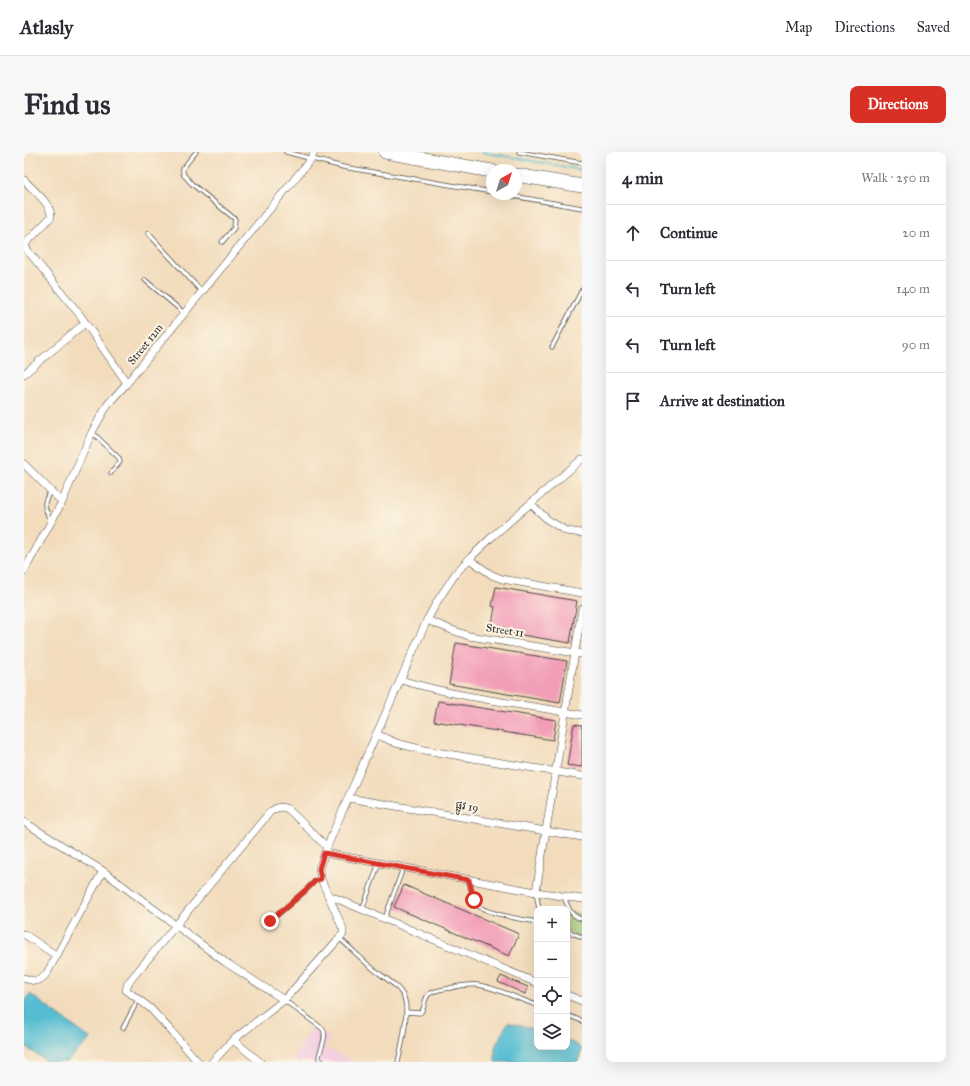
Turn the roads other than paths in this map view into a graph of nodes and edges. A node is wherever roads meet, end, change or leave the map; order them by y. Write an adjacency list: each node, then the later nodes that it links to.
1 (196, 152): 15 (lane)
2 (286, 152): 5 (lane)
3 (385, 152): 7 (highway)
4 (519, 152): 6 (lane)
5 (312, 155): 11 (lane); 19 (street, Street 12m)
6 (582, 163)
7 (486, 170)
8 (522, 176): 10 (highway)
9 (24, 180): 16 (street)
10 (582, 186)
11 (486, 191)
12 (522, 198): 13 (lane)
13 (582, 208)
14 (148, 233): 19 (lane)
15 (222, 242)
16 (25, 247): 21 (street)
17 (145, 280): 20 (lane)
18 (582, 290): 22 (lane)
19 (202, 292): 20 (street, Street 12m)
20 (184, 314): 24 (street, Street 12m)
21 (85, 323): 23 (street); 24 (street)
22 (552, 347)
23 (24, 374)
24 (127, 383): 25 (street, Street 12m)
25 (92, 432): 28 (lane); 30 (street, Street 12m)
26 (582, 459): 31 (street)
27 (26, 468): 29 (street)
28 (111, 473)
29 (51, 490): 30 (street); 32 (lane)
30 (62, 502): 32 (street, Street 12m)
31 (531, 504): 33 (street); 34 (street)
32 (51, 522): 35 (street, Street 12m)
33 (582, 533)
34 (469, 559): 36 (street); 38 (street)
35 (24, 571)
36 (582, 593)
37 (582, 609): 39 (street)
38 (427, 620): 39 (street, Street 11); 40 (street)
39 (578, 653): 41 (street)
40 (401, 680): 41 (street); 43 (street)
41 (566, 712): 42 (street); 44 (street)
42 (582, 715)
43 (376, 734): 44 (street); 46 (street)
44 (555, 771): 45 (street); 48 (street)
45 (582, 776)
46 (348, 798): 48 (street, ផ្លូវ 19); 50 (street)
47 (24, 822): 53 (street)
48 (545, 831): 49 (street, ផ្លូវ 19); 56 (street)
49 (582, 837)
50 (326, 850): 51 (street); 54 (street); 66 (street)
51 (379, 863): 52 (street); 61 (lane)
52 (404, 868): 55 (street); 62 (lane)
53 (103, 871): 66 (street); 71 (street)
54 (321, 879): 57 (street); 64 (lane)
55 (469, 880): 56 (street); 65 (lane)
56 (536, 892): 58 (street); 60 (lane)
57 (328, 895): 61 (street); 70 (street)
58 (564, 896): 59 (street); 63 (lane)
59 (582, 899)
60 (538, 906)
61 (362, 910): 62 (street)
62 (385, 918): 73 (street)
63 (582, 919)
64 (270, 921)
65 (534, 921)
66 (176, 926): 75 (street); 76 (street)
67 (570, 932): 69 (lane)
68 (24, 934): 71 (street)
69 (582, 937)
70 (340, 938): 76 (street); 79 (lane)
71 (57, 956): 72 (street)
72 (24, 978)
73 (534, 982)
74 (570, 996): 77 (street)
75 (138, 1000): 82 (lane); 84 (street)
76 (284, 1000): 83 (street); 87 (lane)
77 (582, 1001)
78 (534, 1004): 79 (lane)
79 (406, 1012): 88 (lane)
80 (570, 1017): 81 (lane)
81 (582, 1021)
82 (122, 1028)
83 (233, 1040): 85 (street); 86 (street)
84 (198, 1062)
85 (212, 1062)
86 (260, 1062)
87 (323, 1062)
88 (398, 1062)

